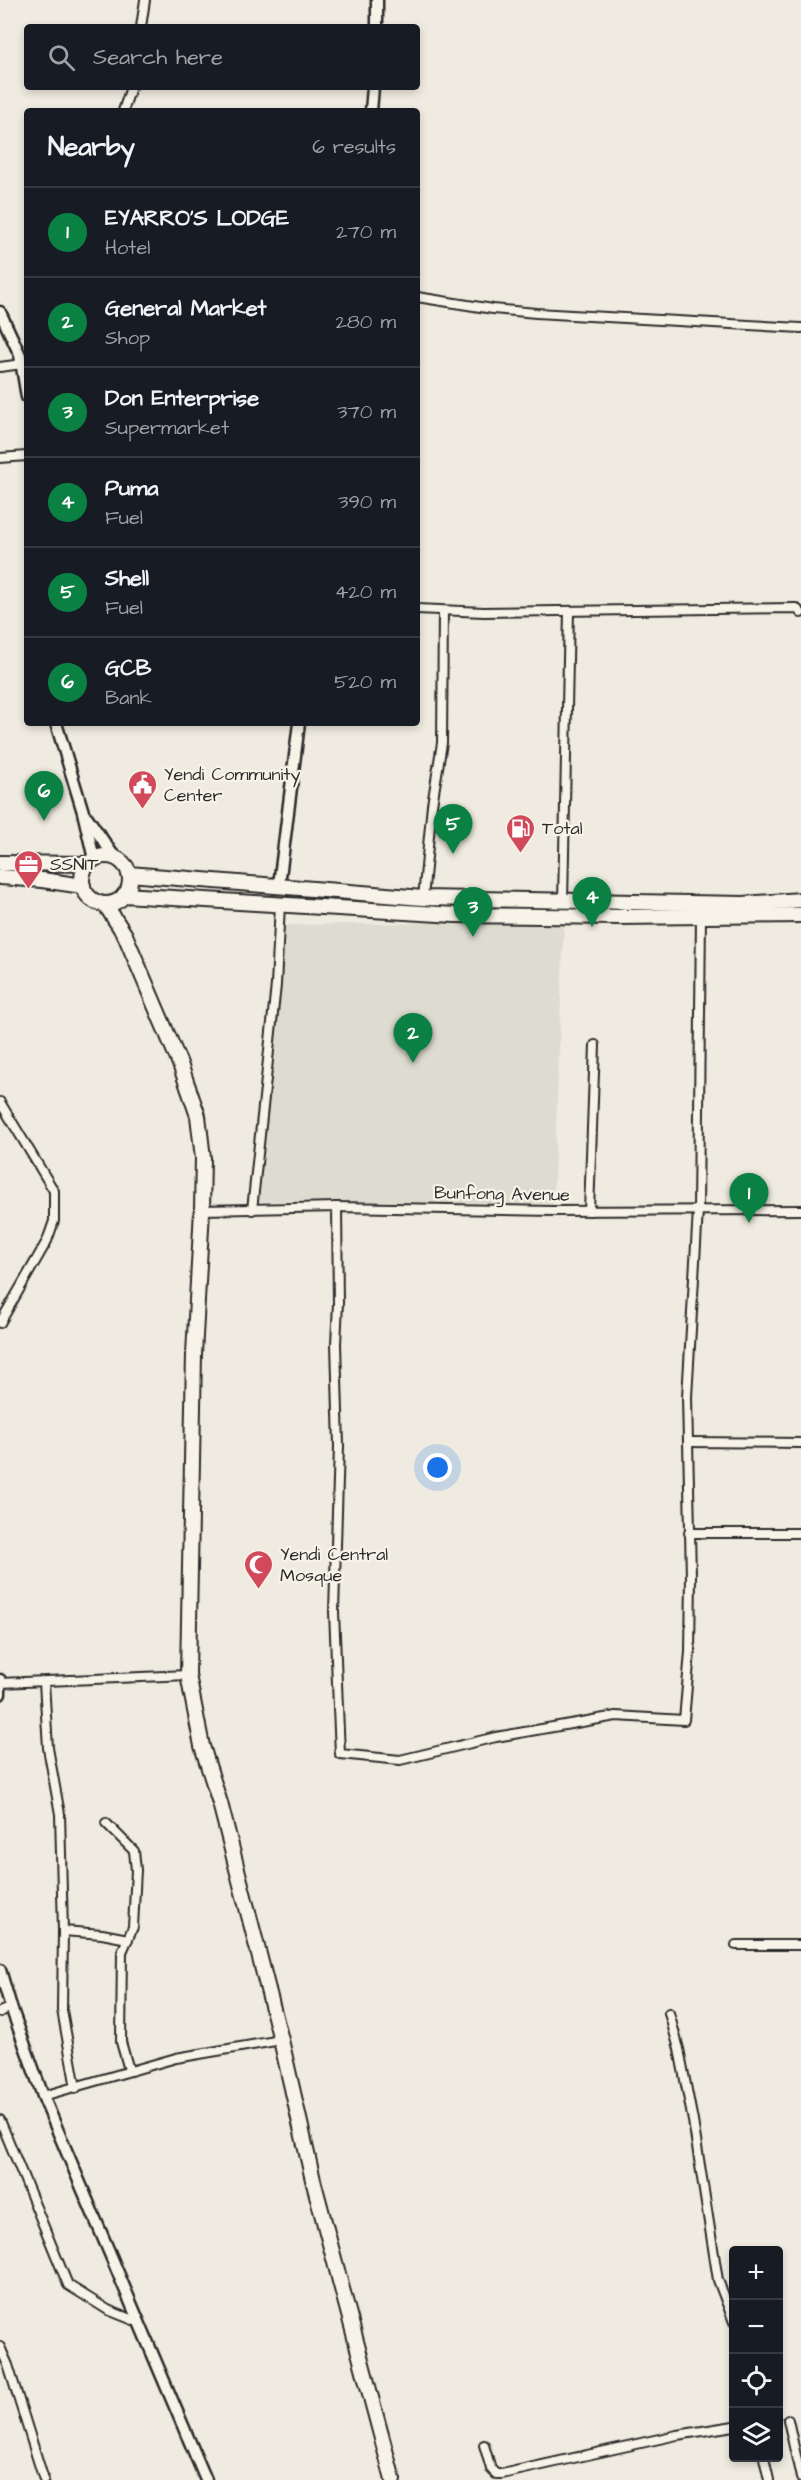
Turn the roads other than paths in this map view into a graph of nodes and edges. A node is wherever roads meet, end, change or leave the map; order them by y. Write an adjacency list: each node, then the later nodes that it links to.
1 (144, 0): 3 (street)
2 (377, 0): 4 (street)
3 (141, 24)
4 (377, 24)
5 (130, 90): 7 (street)
6 (373, 90): 8 (street)
7 (124, 108)
8 (371, 108)
9 (420, 297): 11 (street)
10 (0, 312): 12 (street)
11 (801, 328)
12 (23, 356): 13 (street)
13 (0, 367)
14 (24, 456): 15 (street)
15 (0, 458)
16 (420, 609): 18 (street)
17 (569, 611): 18 (street); 19 (street); 33 (street)
18 (443, 612): 31 (street)
19 (801, 613)
20 (57, 726): 22 (street)
21 (299, 726): 28 (street)
22 (83, 812): 23 (street); 24 (street)
23 (115, 858): 24 (highway); 26 (highway)
24 (91, 862): 25 (highway); 29 (highway)
25 (0, 863)
26 (129, 874): 28 (highway); 30 (highway)
27 (0, 878): 29 (highway)
28 (279, 885): 31 (highway)
29 (83, 886): 35 (highway)
30 (122, 897): 34 (highway); 35 (highway); 38 (highway)
31 (423, 898): 33 (highway)
32 (801, 900): 33 (highway)
33 (562, 902)
34 (280, 903): 37 (highway); 43 (street)
35 (105, 904): 38 (highway)
36 (801, 915): 37 (highway)
37 (701, 916): 44 (street)
38 (125, 936): 42 (highway)
39 (595, 1045): 46 (street)
40 (0, 1102): 47 (street)
41 (337, 1207): 43 (street, Bunfong Avenue); 46 (street, Bunfong Avenue); 50 (street)
42 (202, 1210): 43 (street, Bunfong Avenue); 52 (highway)
43 (252, 1210)
44 (698, 1210): 45 (street, Bunfong Avenue); 46 (street, Bunfong Avenue); 48 (street)
45 (801, 1210)
46 (589, 1211)
47 (0, 1323)
48 (688, 1442): 49 (street); 50 (street)
49 (801, 1443)
50 (689, 1533): 51 (street)
51 (801, 1533)
52 (188, 1675): 54 (street); 65 (highway)
53 (0, 1682): 54 (street); 55 (street)
54 (44, 1682): 57 (street)
55 (0, 1694)
56 (106, 1823): 58 (street)
57 (63, 1931): 58 (street); 67 (street)
58 (128, 1939): 66 (street)
59 (736, 1945): 60 (street)
60 (801, 1945)
61 (0, 1970): 62 (street)
62 (10, 2007): 63 (street); 68 (street)
63 (0, 2012)
64 (669, 2013): 70 (street)
65 (281, 2040): 66 (street); 78 (highway)
66 (129, 2070): 67 (street)
67 (76, 2088): 68 (street)
68 (43, 2096): 71 (street)
69 (0, 2120): 71 (street)
70 (729, 2309)
71 (138, 2322): 80 (street)
72 (0, 2347): 79 (street)
73 (788, 2420): 77 (street)
74 (729, 2427): 75 (street)
75 (484, 2445)
76 (765, 2462): 81 (street)
77 (801, 2478)
78 (390, 2479)
79 (44, 2480)
80 (206, 2480)
81 (769, 2480)

